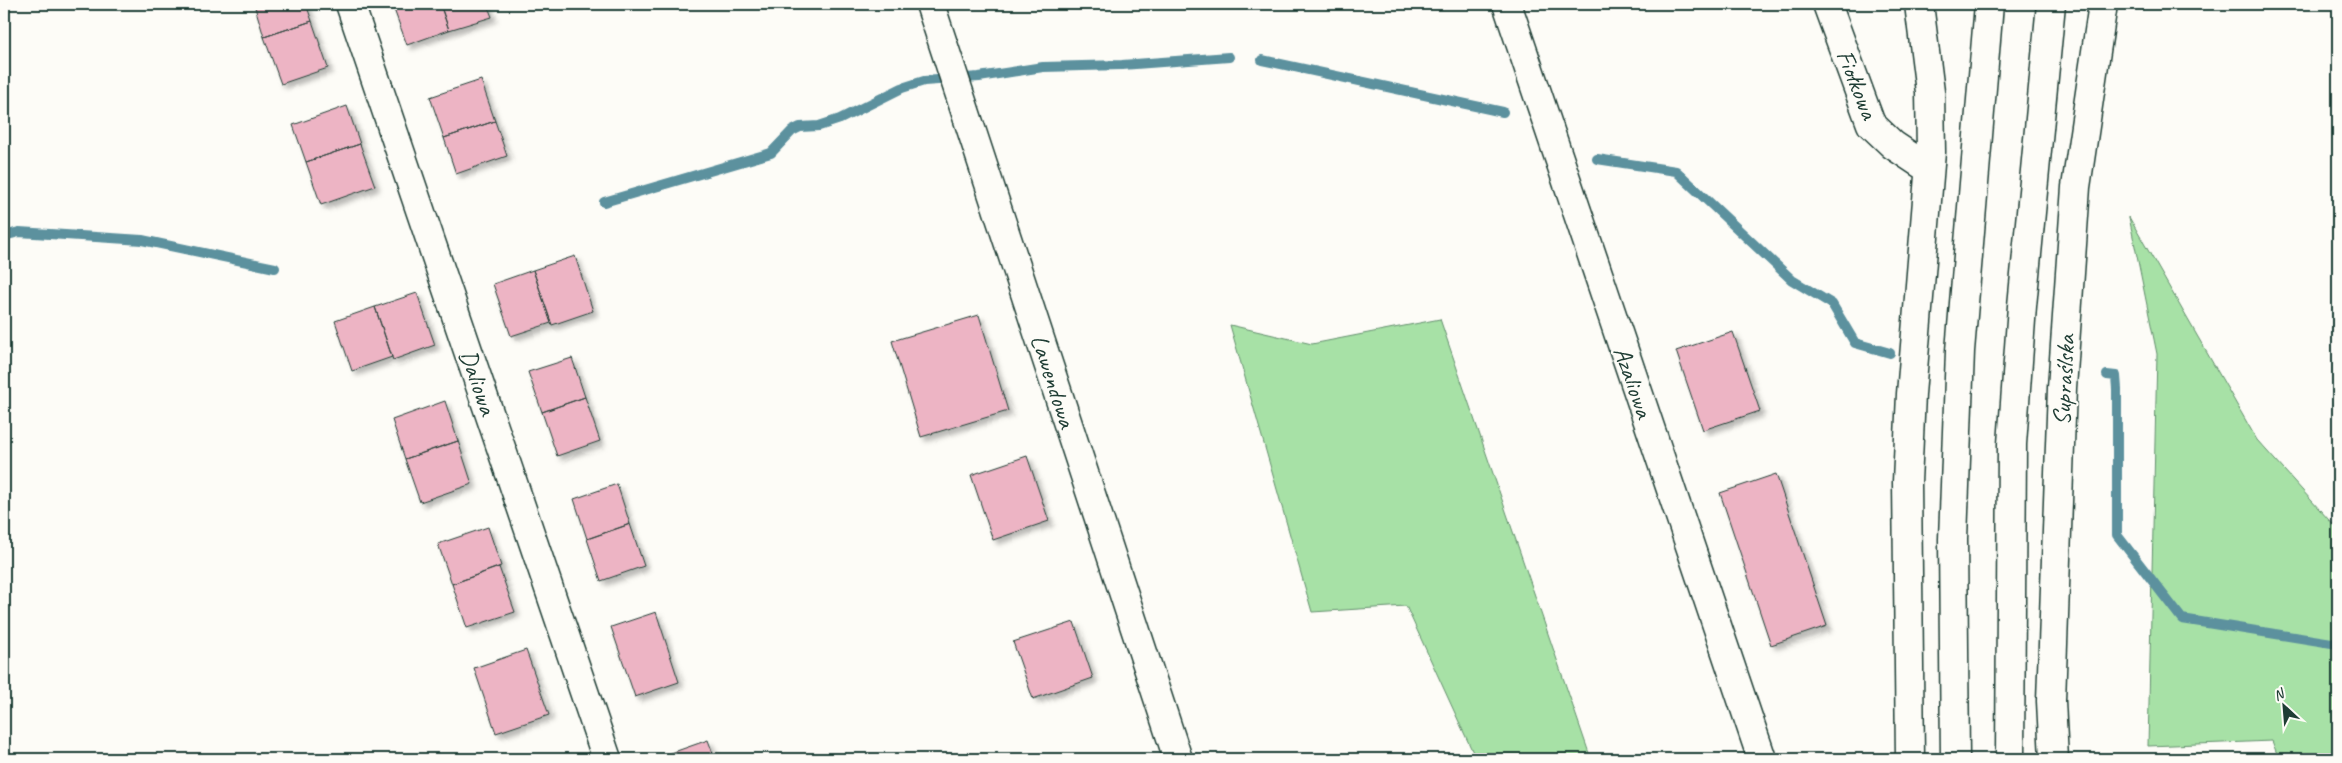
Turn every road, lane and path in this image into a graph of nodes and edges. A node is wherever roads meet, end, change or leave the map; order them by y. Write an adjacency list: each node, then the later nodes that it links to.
1 (350, 4): 10 (street, Daliowa)
2 (930, 4): 11 (street, Lawendowa)
3 (1507, 4): 12 (street, Azaliowa)
4 (1827, 4): 9 (street, Fiołkowa)
5 (1919, 4): 9 (street)
6 (1989, 4): 14 (street)
7 (2051, 4): 15 (street)
8 (2103, 4): 16 (street, Supraślska)
9 (1929, 169): 13 (street)
10 (607, 759)
11 (1178, 759)
12 (1762, 759)
13 (1910, 759)
14 (1955, 759)
15 (2010, 759)
16 (2054, 759)

